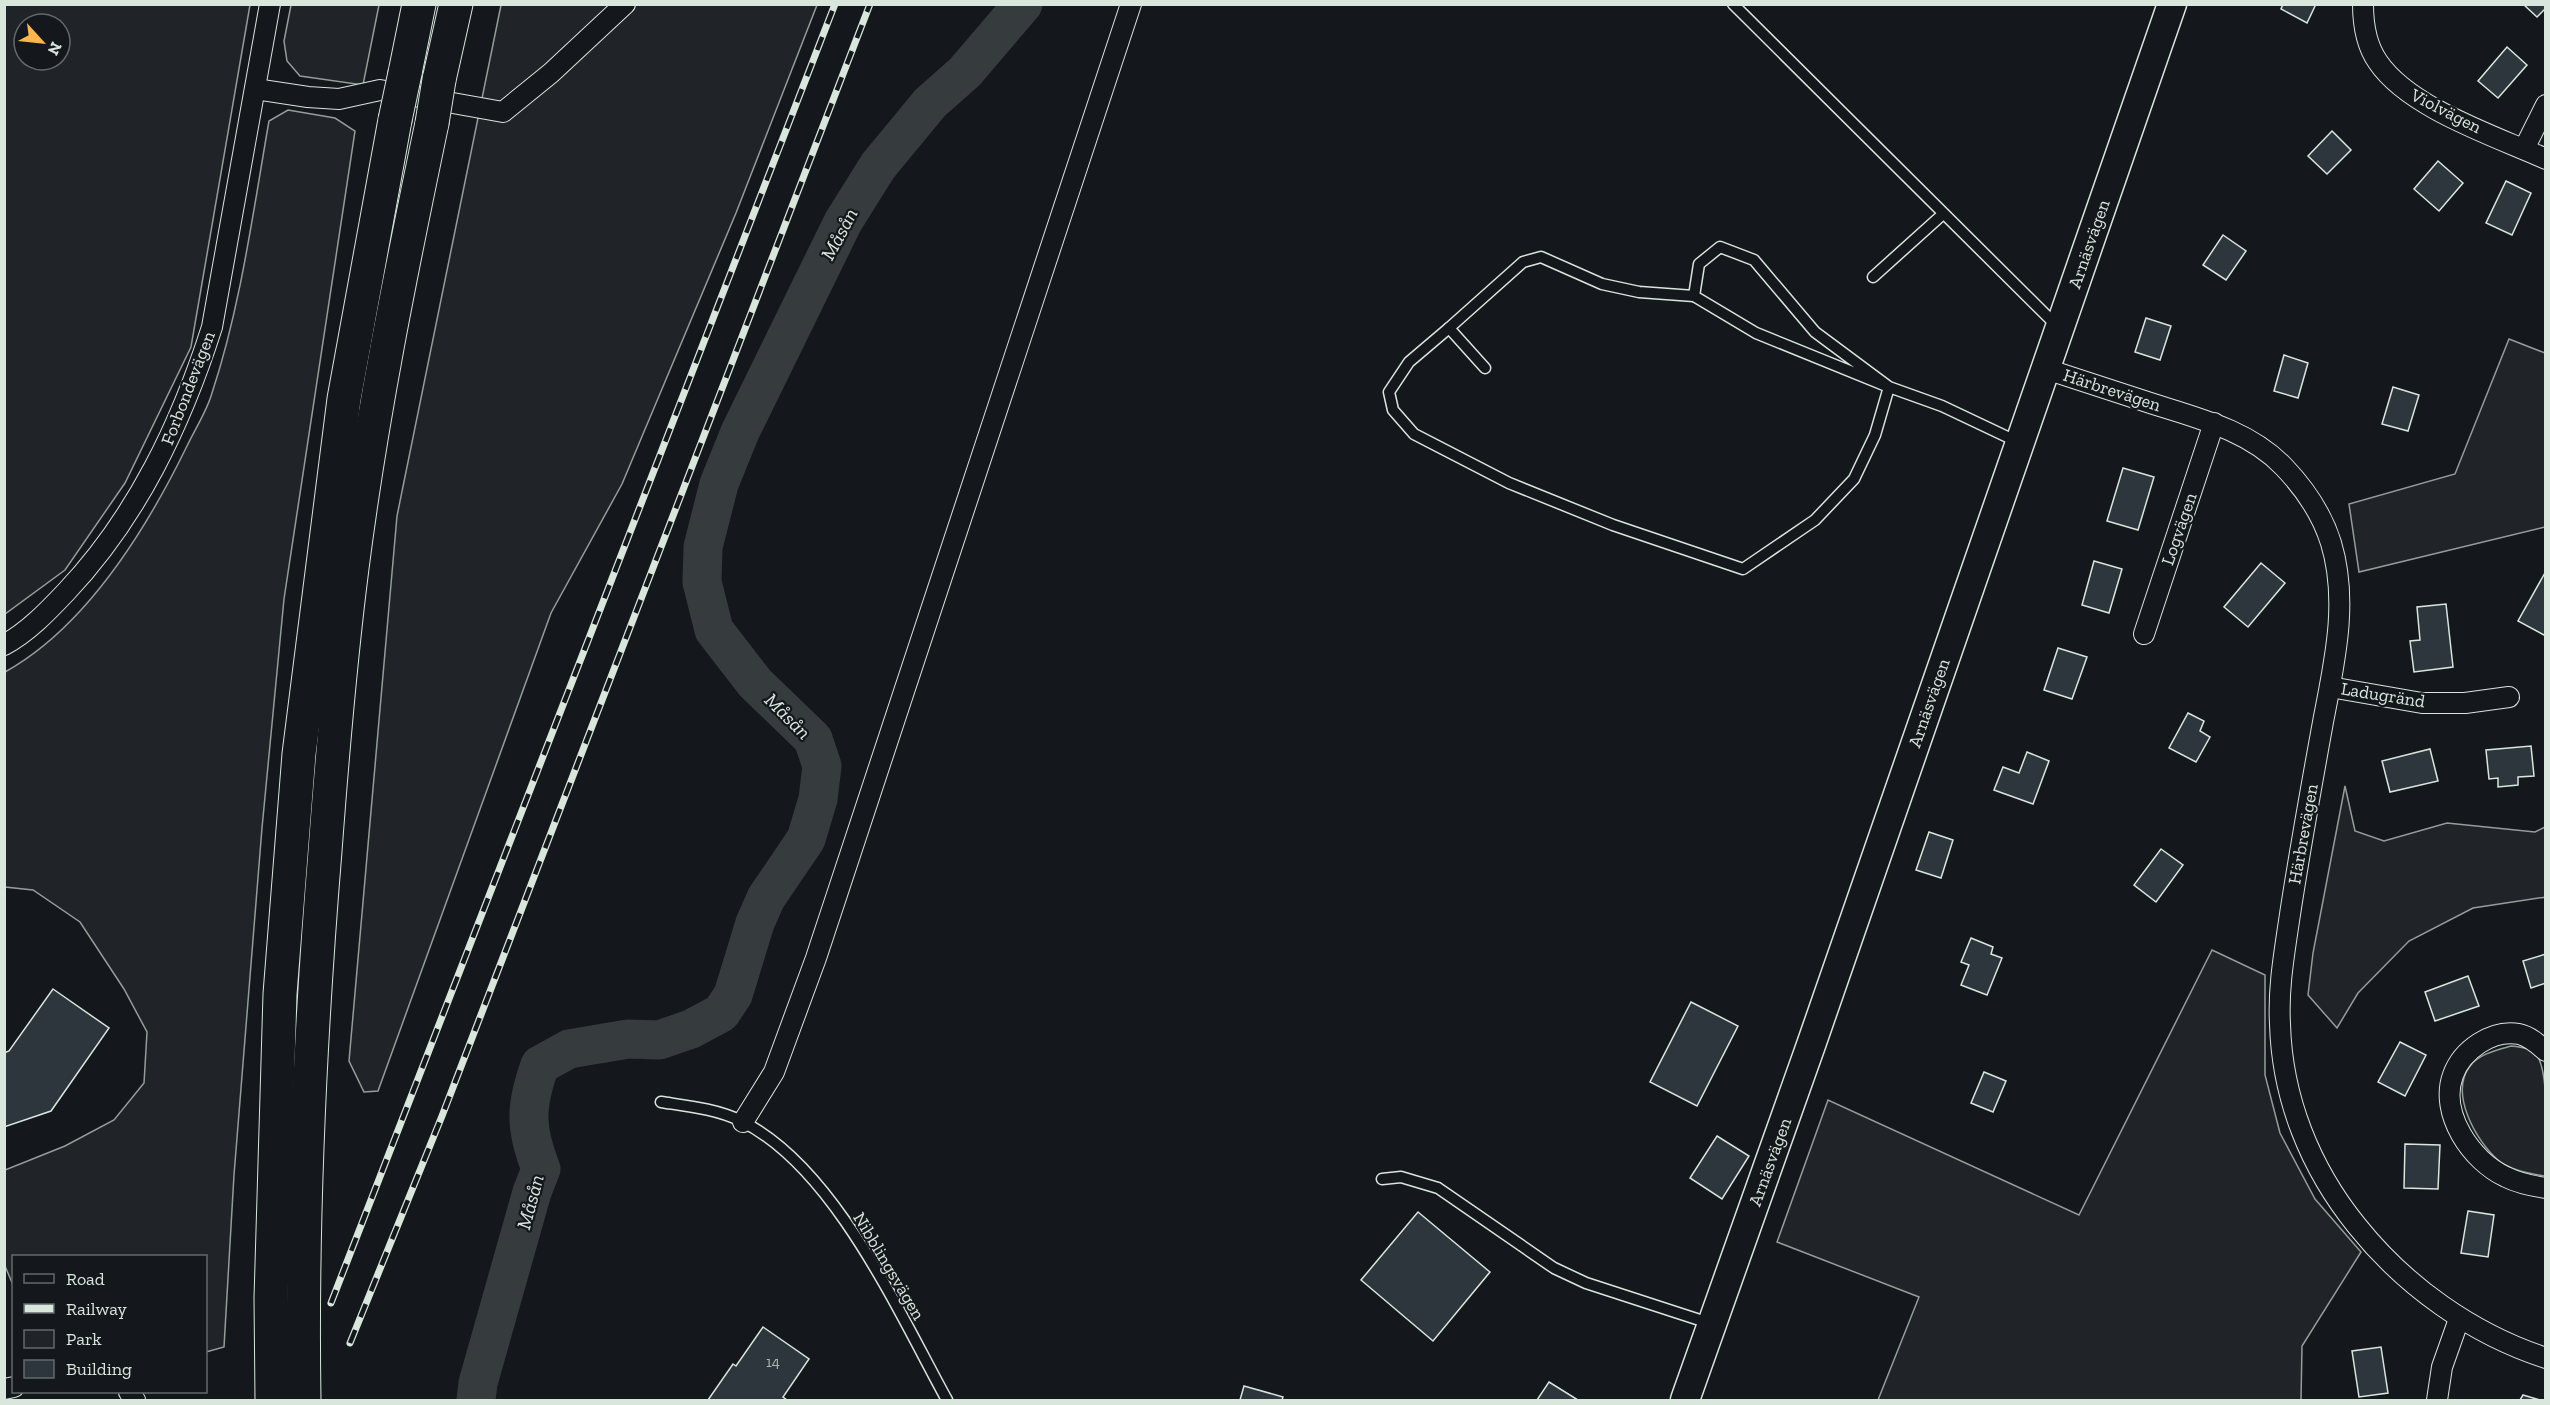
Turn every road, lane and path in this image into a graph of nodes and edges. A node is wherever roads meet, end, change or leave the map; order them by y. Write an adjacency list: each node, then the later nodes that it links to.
1 (270, 4): 9 (street, Forbondevägen)
2 (419, 4): 35 (highway, bridge)
3 (456, 4): 36 (highway, bridge)
4 (625, 4): 9 (street)
5 (1131, 4): 29 (street)
6 (1733, 4): 13 (lane)
7 (2172, 4): 17 (street, Arnäsvägen)
8 (2364, 4): 11 (street, Violvägen)
9 (255, 89): 24 (street, Forbondevägen)
10 (2546, 105): 11 (street)
11 (2524, 149): 12 (street, Violvägen)
12 (2546, 159)
13 (1943, 214): 14 (lane); 17 (lane)
14 (1873, 277)
15 (1694, 296): 16 (lane); 20 (lane); 20 (lane)
16 (1449, 328): 18 (lane); 20 (lane)
17 (2060, 329): 19 (street, Arnäsvägen)
18 (1485, 368)
19 (2046, 369): 21 (street, Härbrevägen); 22 (street, Arnäsvägen)
20 (1889, 387): 22 (lane)
21 (2214, 423): 23 (street, Logvägen); 25 (street, Härbrevägen)
22 (2019, 442): 33 (street, Arnäsvägen)
23 (2144, 634)
24 (4, 645)
25 (2330, 687): 26 (street, Ladugränd); 32 (street, Härbrevägen)
26 (2508, 697)
27 (2546, 1051): 31 (street)
28 (661, 1102): 29 (lane, Nibblingsvägen)
29 (743, 1122): 37 (lane, Nibblingsvägen)
30 (1382, 1179): 33 (lane)
31 (2546, 1188)
32 (2459, 1319): 34 (street, Härbrevägen); 39 (street)
33 (1712, 1324): 38 (street, Arnäsvägen)
34 (2546, 1358)
35 (272, 1401)
36 (304, 1401)
37 (947, 1401)
38 (1685, 1401)
39 (2437, 1401)

